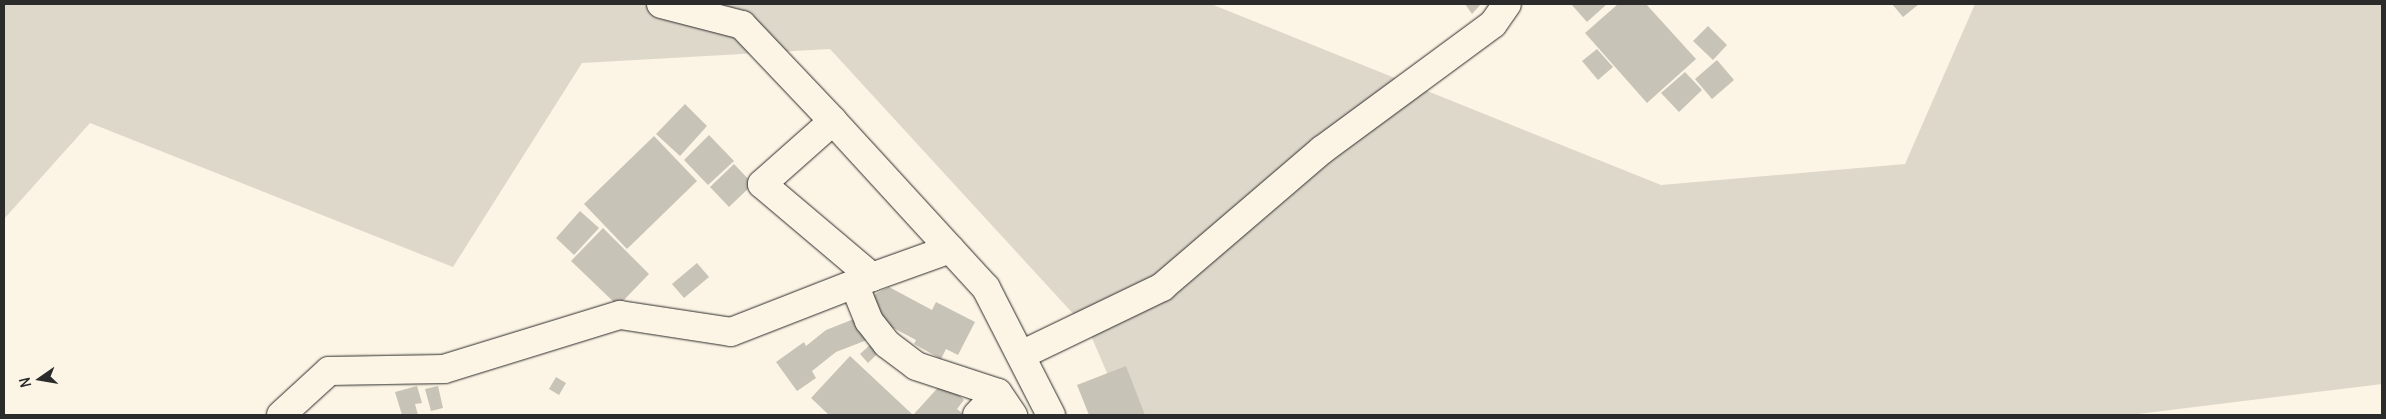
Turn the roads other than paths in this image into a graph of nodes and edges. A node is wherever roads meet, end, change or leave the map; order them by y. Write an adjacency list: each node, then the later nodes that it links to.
1 (661, 4): 3 (street)
2 (1507, 4): 6 (street)
3 (833, 121): 4 (street); 5 (street)
4 (950, 248): 5 (street); 6 (street)
5 (863, 280): 7 (street); 8 (street)
6 (1021, 355): 10 (street)
7 (1006, 404): 9 (street)
8 (281, 415)
9 (977, 415)
10 (1051, 415)

